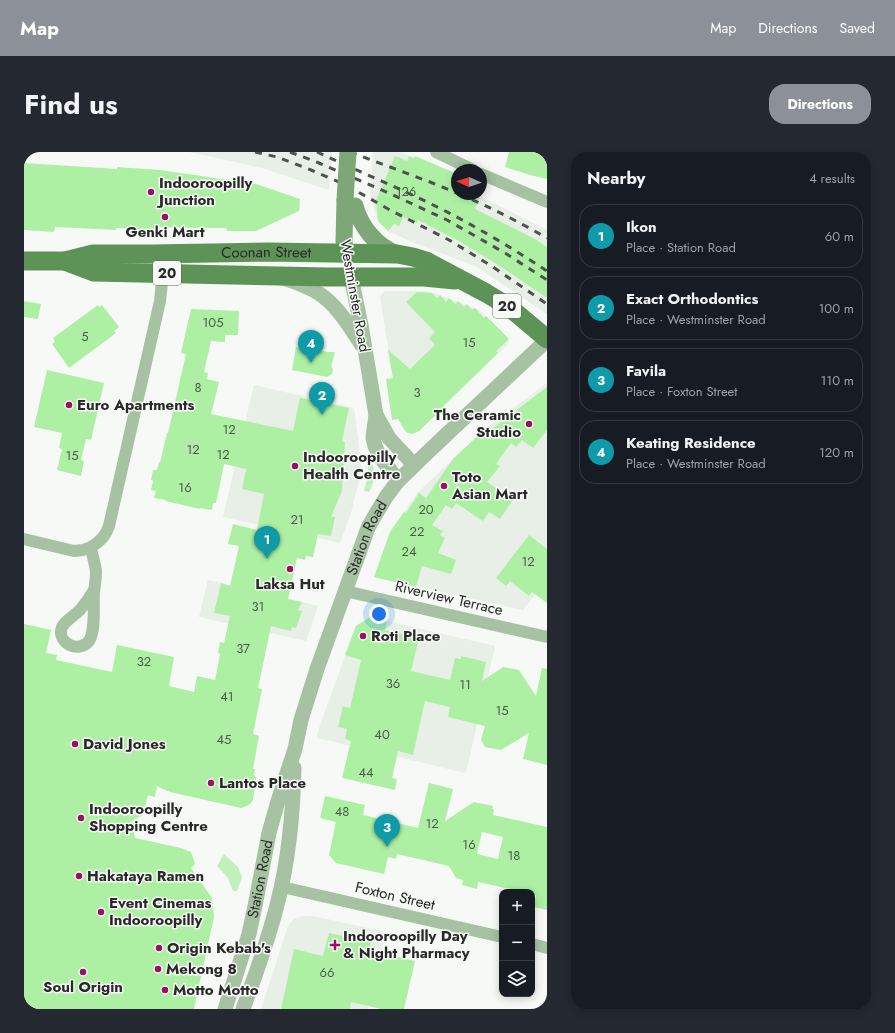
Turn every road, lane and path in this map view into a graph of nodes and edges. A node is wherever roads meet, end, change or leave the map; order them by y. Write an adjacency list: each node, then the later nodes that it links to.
1 (348, 152): 6 (main road, bridge)
2 (436, 152): 3 (street)
3 (461, 164)
4 (487, 177): 5 (street)
5 (547, 202)
6 (350, 203): 7 (main road, Westminster Road); 8 (main road)
7 (345, 253): 8 (main road, Coonan Street / 20); 10 (main road, Coonan Street / 20); 13 (main road, Westminster Road)
8 (397, 254): 14 (main road, Coonan Street / 20)
9 (24, 262): 10 (main road, Coonan Street / 20)
10 (65, 262): 11 (main road, Coonan Street / 20)
11 (163, 273): 12 (main road, Coonan Street / 20); 21 (street)
12 (270, 276): 13 (main road, Coonan Street / 20); 16 (street)
13 (351, 277): 14 (main road, Coonan Street / 20); 16 (street, Westminster Road)
14 (462, 281): 15 (main road, Coonan Street / 20)
15 (547, 339): 18 (street, Station Road)
16 (365, 352): 17 (street, Westminster Road)
17 (376, 414): 18 (street, Westminster Road); 19 (street, Westminster Road)
18 (414, 465): 19 (street, Station Road)
19 (398, 481): 23 (street, Station Road)
20 (24, 539): 21 (street)
21 (91, 547): 22 (street)
22 (94, 590)
23 (345, 591): 24 (street, Riverview Terrace); 25 (street, Station Road)
24 (547, 636)
25 (295, 749): 26 (street, Station Road); 27 (street, Station Road)
26 (270, 832): 27 (street); 28 (street, Station Road)
27 (290, 838): 29 (street, Station Road)
28 (260, 882): 29 (street); 33 (street, Station Road)
29 (282, 887): 30 (street, Foxton Street); 34 (street, Station Road)
30 (499, 936)
31 (535, 945): 32 (street)
32 (547, 948)
33 (225, 1009)
34 (243, 1009)

